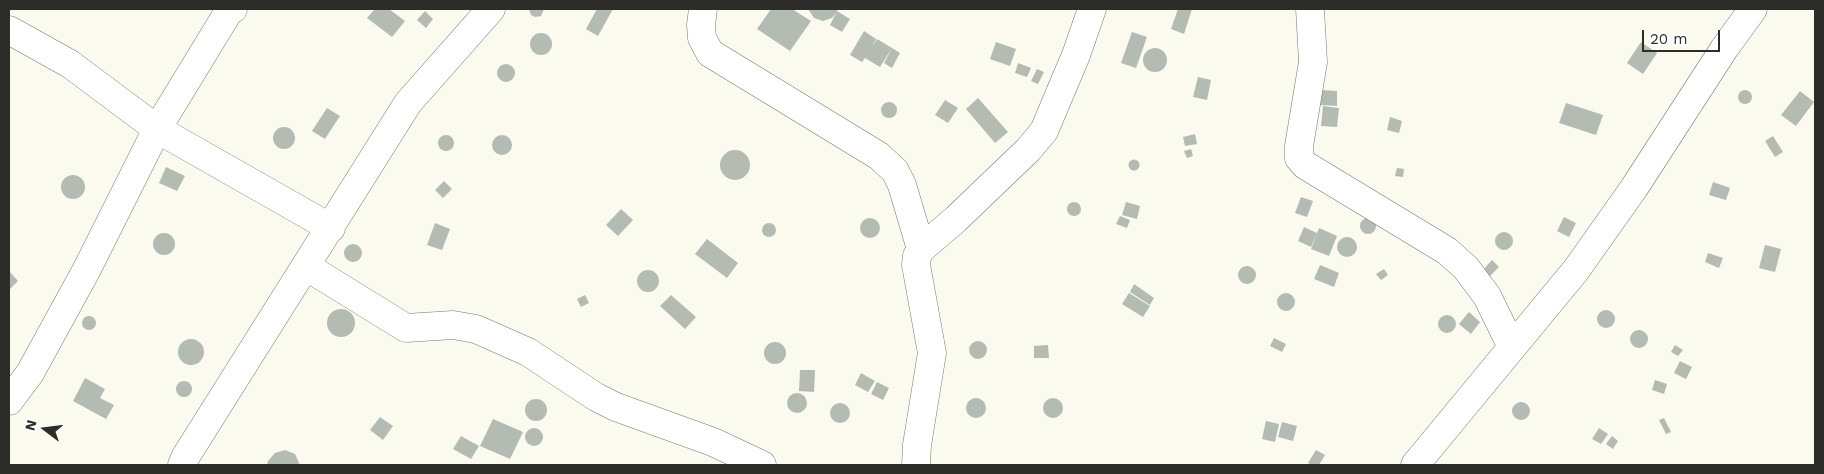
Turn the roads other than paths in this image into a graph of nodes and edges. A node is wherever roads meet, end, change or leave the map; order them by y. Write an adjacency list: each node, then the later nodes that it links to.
1 (232, 9): 8 (street)
2 (491, 9): 9 (street)
3 (1092, 9): 10 (street)
4 (1310, 9): 12 (street)
5 (1753, 9): 12 (street)
6 (705, 14): 10 (street)
7 (9, 30): 8 (street)
8 (157, 129): 9 (street); 13 (street)
9 (331, 228): 11 (street)
10 (921, 249): 16 (street)
11 (306, 267): 14 (street); 15 (street)
12 (1512, 347): 17 (street)
13 (9, 401)
14 (182, 465)
15 (762, 465)
16 (916, 465)
17 (1415, 465)

